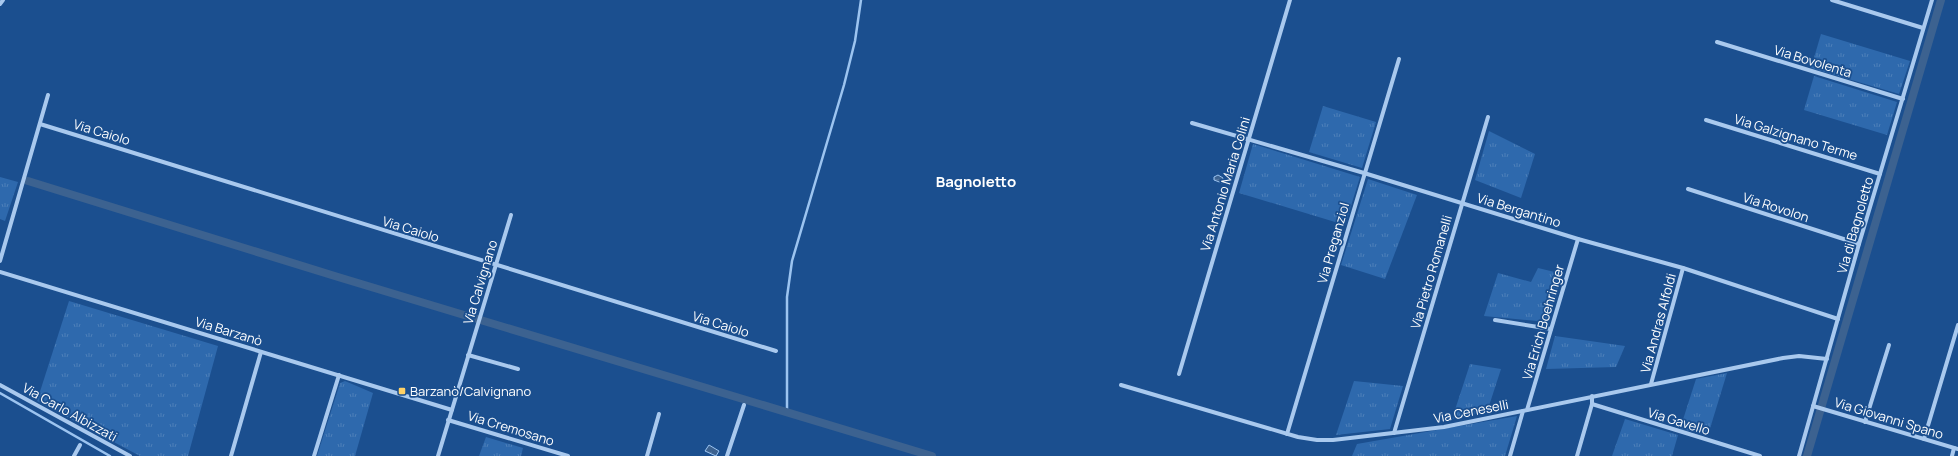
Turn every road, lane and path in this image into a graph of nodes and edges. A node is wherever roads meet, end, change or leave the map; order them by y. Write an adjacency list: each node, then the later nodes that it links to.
1 (3, 0): 5 (street)
2 (1290, 0): 15 (street, Via Antonio Maria Colini)
3 (1832, 0): 6 (street)
4 (1932, 0): 6 (street, Via di Bagnoletto)
5 (0, 4)
6 (1923, 28): 10 (street, Via di Bagnoletto)
7 (1717, 42): 10 (street, Via Bovolenta)
8 (1399, 59): 16 (street, Via Preganziol)
9 (48, 95): 14 (street)
10 (1903, 99): 17 (street, Via di Bagnoletto)
11 (1488, 117): 19 (street, Via Pietro Romanelli)
12 (1706, 120): 17 (street, Via Galzignano Terme)
13 (1192, 123): 15 (street, Via Bergantino)
14 (40, 124): 23 (street); 24 (street, Via Caiolo)
15 (1249, 140): 16 (street, Via Bergantino); 37 (street, Via Antonio Maria Colini)
16 (1364, 173): 19 (street, Via Bergantino); 52 (street, Via Preganziol)
17 (1880, 174): 22 (street, Via di Bagnoletto)
18 (1688, 189): 22 (street, Via Rovolon)
19 (1462, 203): 21 (street, Via Bergantino); 51 (street, Via Pietro Romanelli)
20 (511, 215): 24 (street, Via Calvignano)
21 (1578, 239): 25 (street, Via Bergantino); 30 (street, Via Erich Boehringer)
22 (1858, 244): 27 (street, Via di Bagnoletto)
23 (0, 261)
24 (496, 266): 32 (street, Via Caiolo); 34 (street, Via Calvignano)
25 (1683, 268): 27 (street, Via Bergantino); 39 (street, Via Andras Alfoldi)
26 (0, 272): 33 (street, Via Barzanò)
27 (1838, 319): 35 (street, Via di Bagnoletto)
28 (1495, 320): 30 (street)
29 (1958, 325): 53 (street)
30 (1551, 329): 47 (street, Via Erich Boehringer)
31 (1889, 345): 50 (street)
32 (776, 351)
33 (261, 352): 38 (street, Via Barzanò); 58 (street)
34 (468, 355): 36 (street); 46 (street, Via Calvignano)
35 (1827, 358): 39 (street, Via Ceneselli); 45 (street, Via di Bagnoletto)
36 (518, 370)
37 (1179, 374)
38 (339, 375): 46 (street, Via Barzanò); 59 (street)
39 (1651, 384): 42 (street, Via Ceneselli)
40 (0, 385): 57 (street, Via Carlo Albizzati)
41 (1121, 385): 52 (street, Via Ceneselli)
42 (1592, 396): 43 (street); 47 (street, Via Ceneselli)
43 (1592, 404): 65 (street); 66 (street, Via Gavello)
44 (744, 405): 63 (street)
45 (1816, 407): 50 (street, Via Giovanni Spano); 67 (street, Via di Bagnoletto)
46 (452, 410): 49 (street, Via Calvignano)
47 (1525, 410): 51 (street, Via Ceneselli); 64 (street, Via Erich Boehringer)
48 (659, 414): 62 (street)
49 (448, 420): 60 (street, Via Calvignano); 61 (street, Via Cremosano)
50 (1865, 422): 53 (street, Via Giovanni Spano)
51 (1394, 433): 52 (street, Via Ceneselli)
52 (1288, 434)
53 (1924, 439): 55 (street, Via Giovanni Spano)
54 (80, 445): 56 (street)
55 (1956, 448): 68 (street)
56 (74, 456)
57 (130, 456)
58 (231, 456)
59 (314, 456)
60 (438, 456)
61 (568, 456)
62 (647, 456)
63 (727, 456)
64 (1510, 456)
65 (1577, 456)
66 (1760, 456)
67 (1799, 456)
68 (1952, 456)

